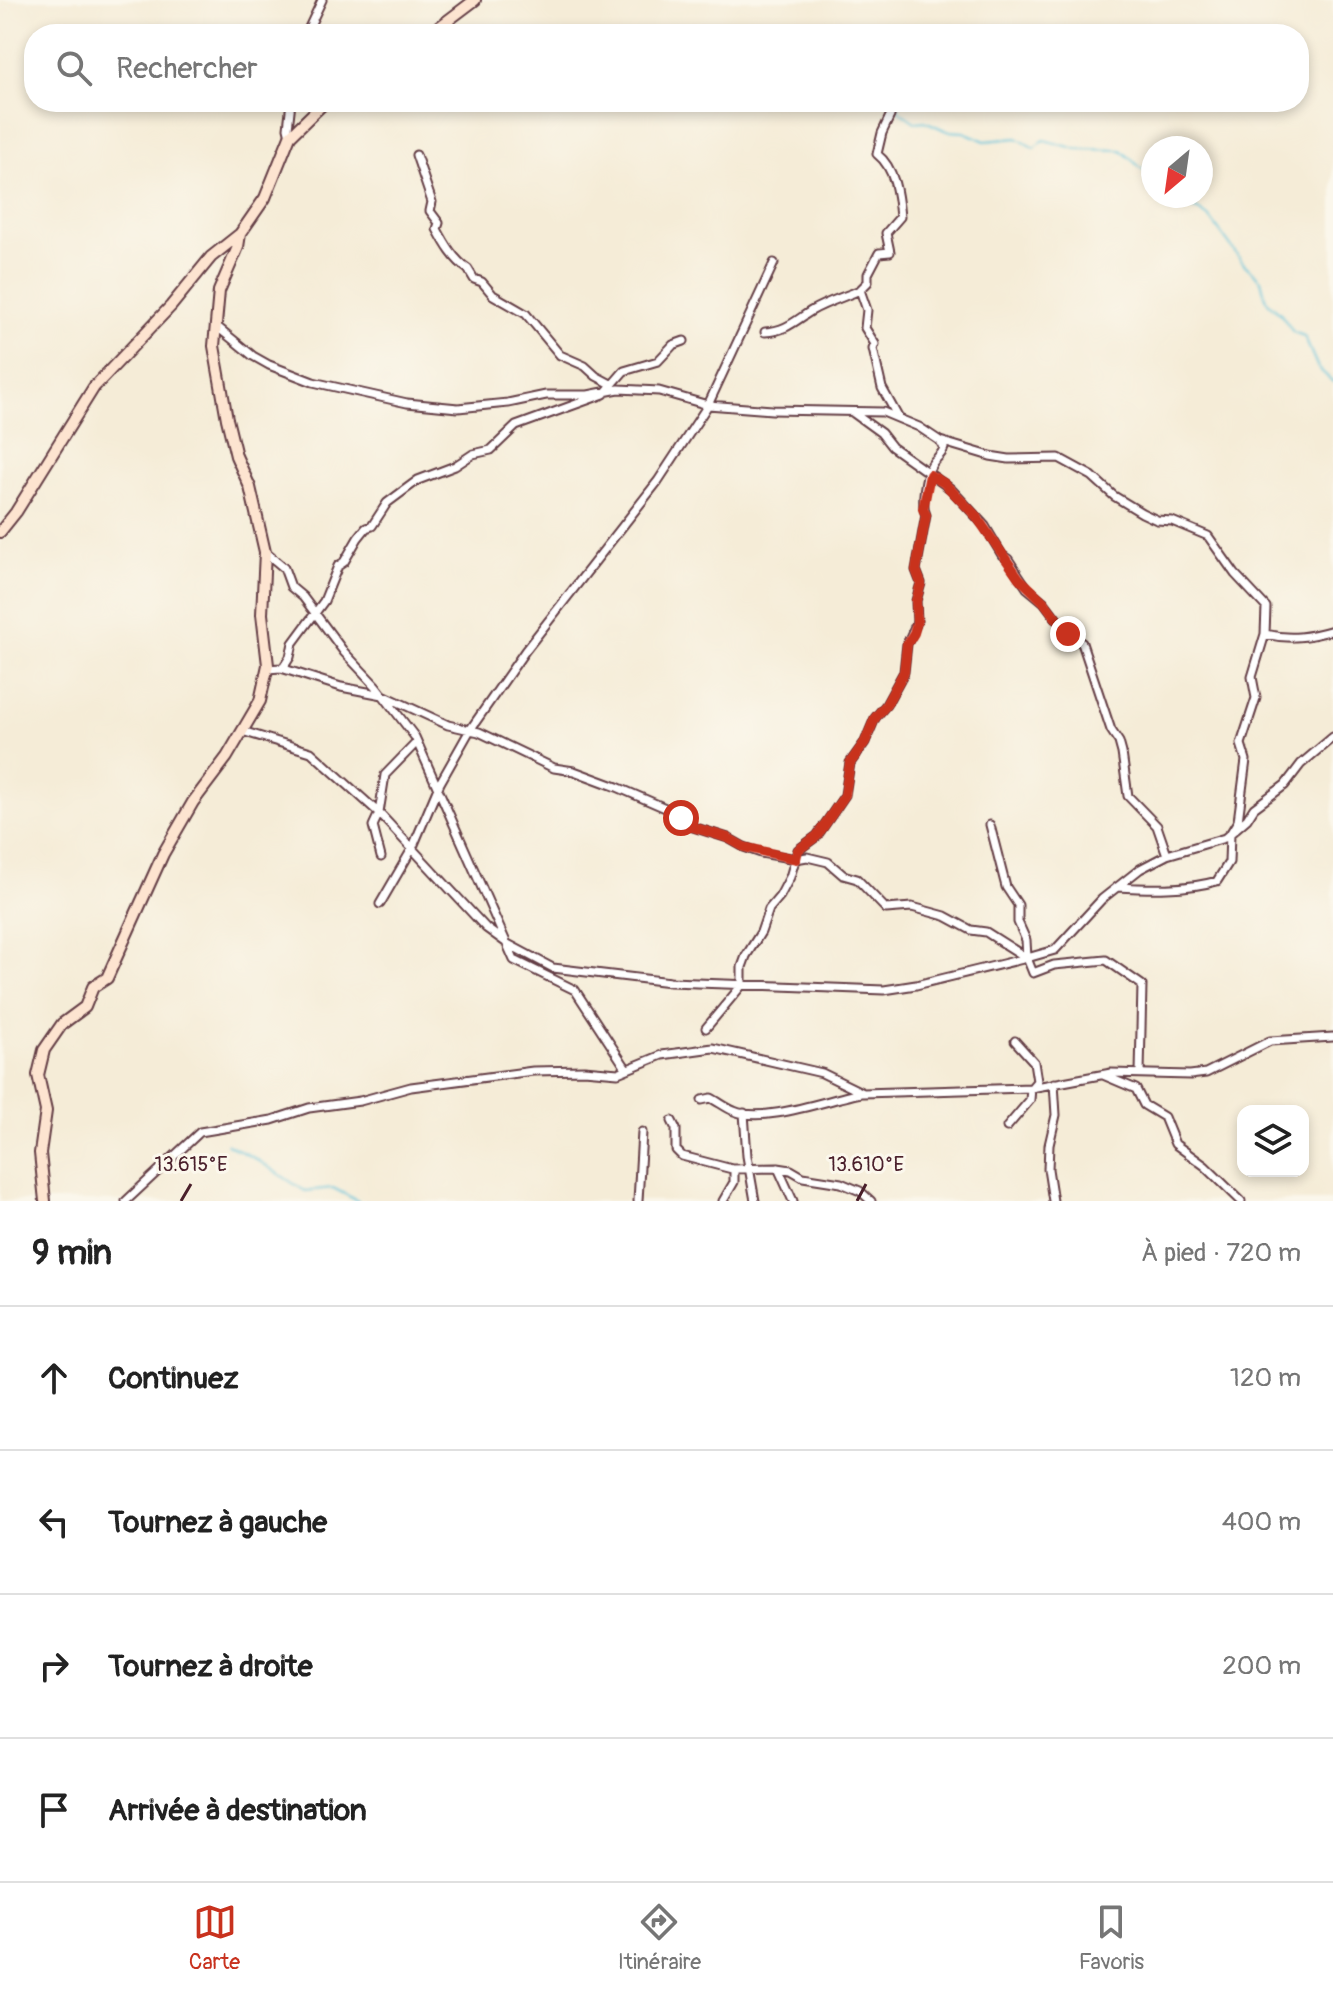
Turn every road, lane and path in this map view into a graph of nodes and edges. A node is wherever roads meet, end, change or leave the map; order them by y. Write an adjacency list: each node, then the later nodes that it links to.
1 (322, 0): 3 (street)
2 (475, 0): 4 (street)
3 (311, 24)
4 (443, 24)
5 (290, 112): 8 (street)
6 (315, 112): 8 (street)
7 (890, 116): 12 (street)
8 (290, 136): 10 (street)
9 (416, 155): 16 (street)
10 (240, 234): 13 (street); 22 (street)
11 (774, 263): 17 (street)
12 (860, 290): 14 (street); 19 (street)
13 (215, 325): 16 (street); 23 (street)
14 (765, 332)
15 (684, 341): 16 (street)
16 (609, 387): 17 (street); 24 (street)
17 (708, 405): 18 (street); 30 (street)
18 (851, 411): 19 (street); 21 (street)
19 (898, 417): 20 (street)
20 (940, 441): 21 (street); 26 (street)
21 (930, 475): 39 (street); 41 (street)
22 (0, 532)
23 (265, 552): 24 (street); 28 (street)
24 (315, 613): 27 (street); 29 (street)
25 (1333, 630): 26 (street)
26 (1265, 634): 37 (street)
27 (283, 668): 28 (street); 29 (street)
28 (267, 669): 31 (street)
29 (383, 695): 30 (street); 33 (street)
30 (470, 730): 34 (street); 41 (street)
31 (242, 731): 35 (street); 64 (street)
32 (1333, 737): 37 (street)
33 (417, 742): 34 (street); 35 (street)
34 (437, 789): 38 (street); 44 (street)
35 (379, 813): 38 (street); 40 (street)
36 (990, 825): 45 (street)
37 (1230, 834): 39 (street); 42 (street)
38 (412, 849): 43 (street); 44 (street)
39 (1167, 855): 42 (street)
40 (381, 857)
41 (796, 859): 45 (street); 46 (street)
42 (1117, 887): 45 (street)
43 (380, 904)
44 (508, 944): 46 (street); 50 (street)
45 (1027, 958): 46 (street); 51 (street)
46 (742, 985): 47 (street)
47 (706, 1028)
48 (1333, 1037): 51 (street)
49 (1015, 1041): 54 (street)
50 (626, 1068): 55 (street); 65 (street)
51 (1140, 1073): 52 (street)
52 (1103, 1074): 53 (street); 72 (street)
53 (1054, 1083): 54 (street); 71 (street)
54 (1031, 1088): 55 (street); 59 (street)
55 (863, 1093): 57 (street)
56 (702, 1100): 57 (street)
57 (744, 1113): 61 (street)
58 (672, 1121): 63 (street)
59 (1007, 1127)
60 (642, 1132): 66 (street)
61 (751, 1168): 62 (street); 63 (street); 68 (street)
62 (778, 1168): 69 (street); 70 (street)
63 (734, 1169): 67 (street)
64 (45, 1201)
65 (126, 1201)
66 (638, 1201)
67 (723, 1201)
68 (755, 1201)
69 (793, 1201)
70 (871, 1201)
71 (1053, 1201)
72 (1241, 1201)

